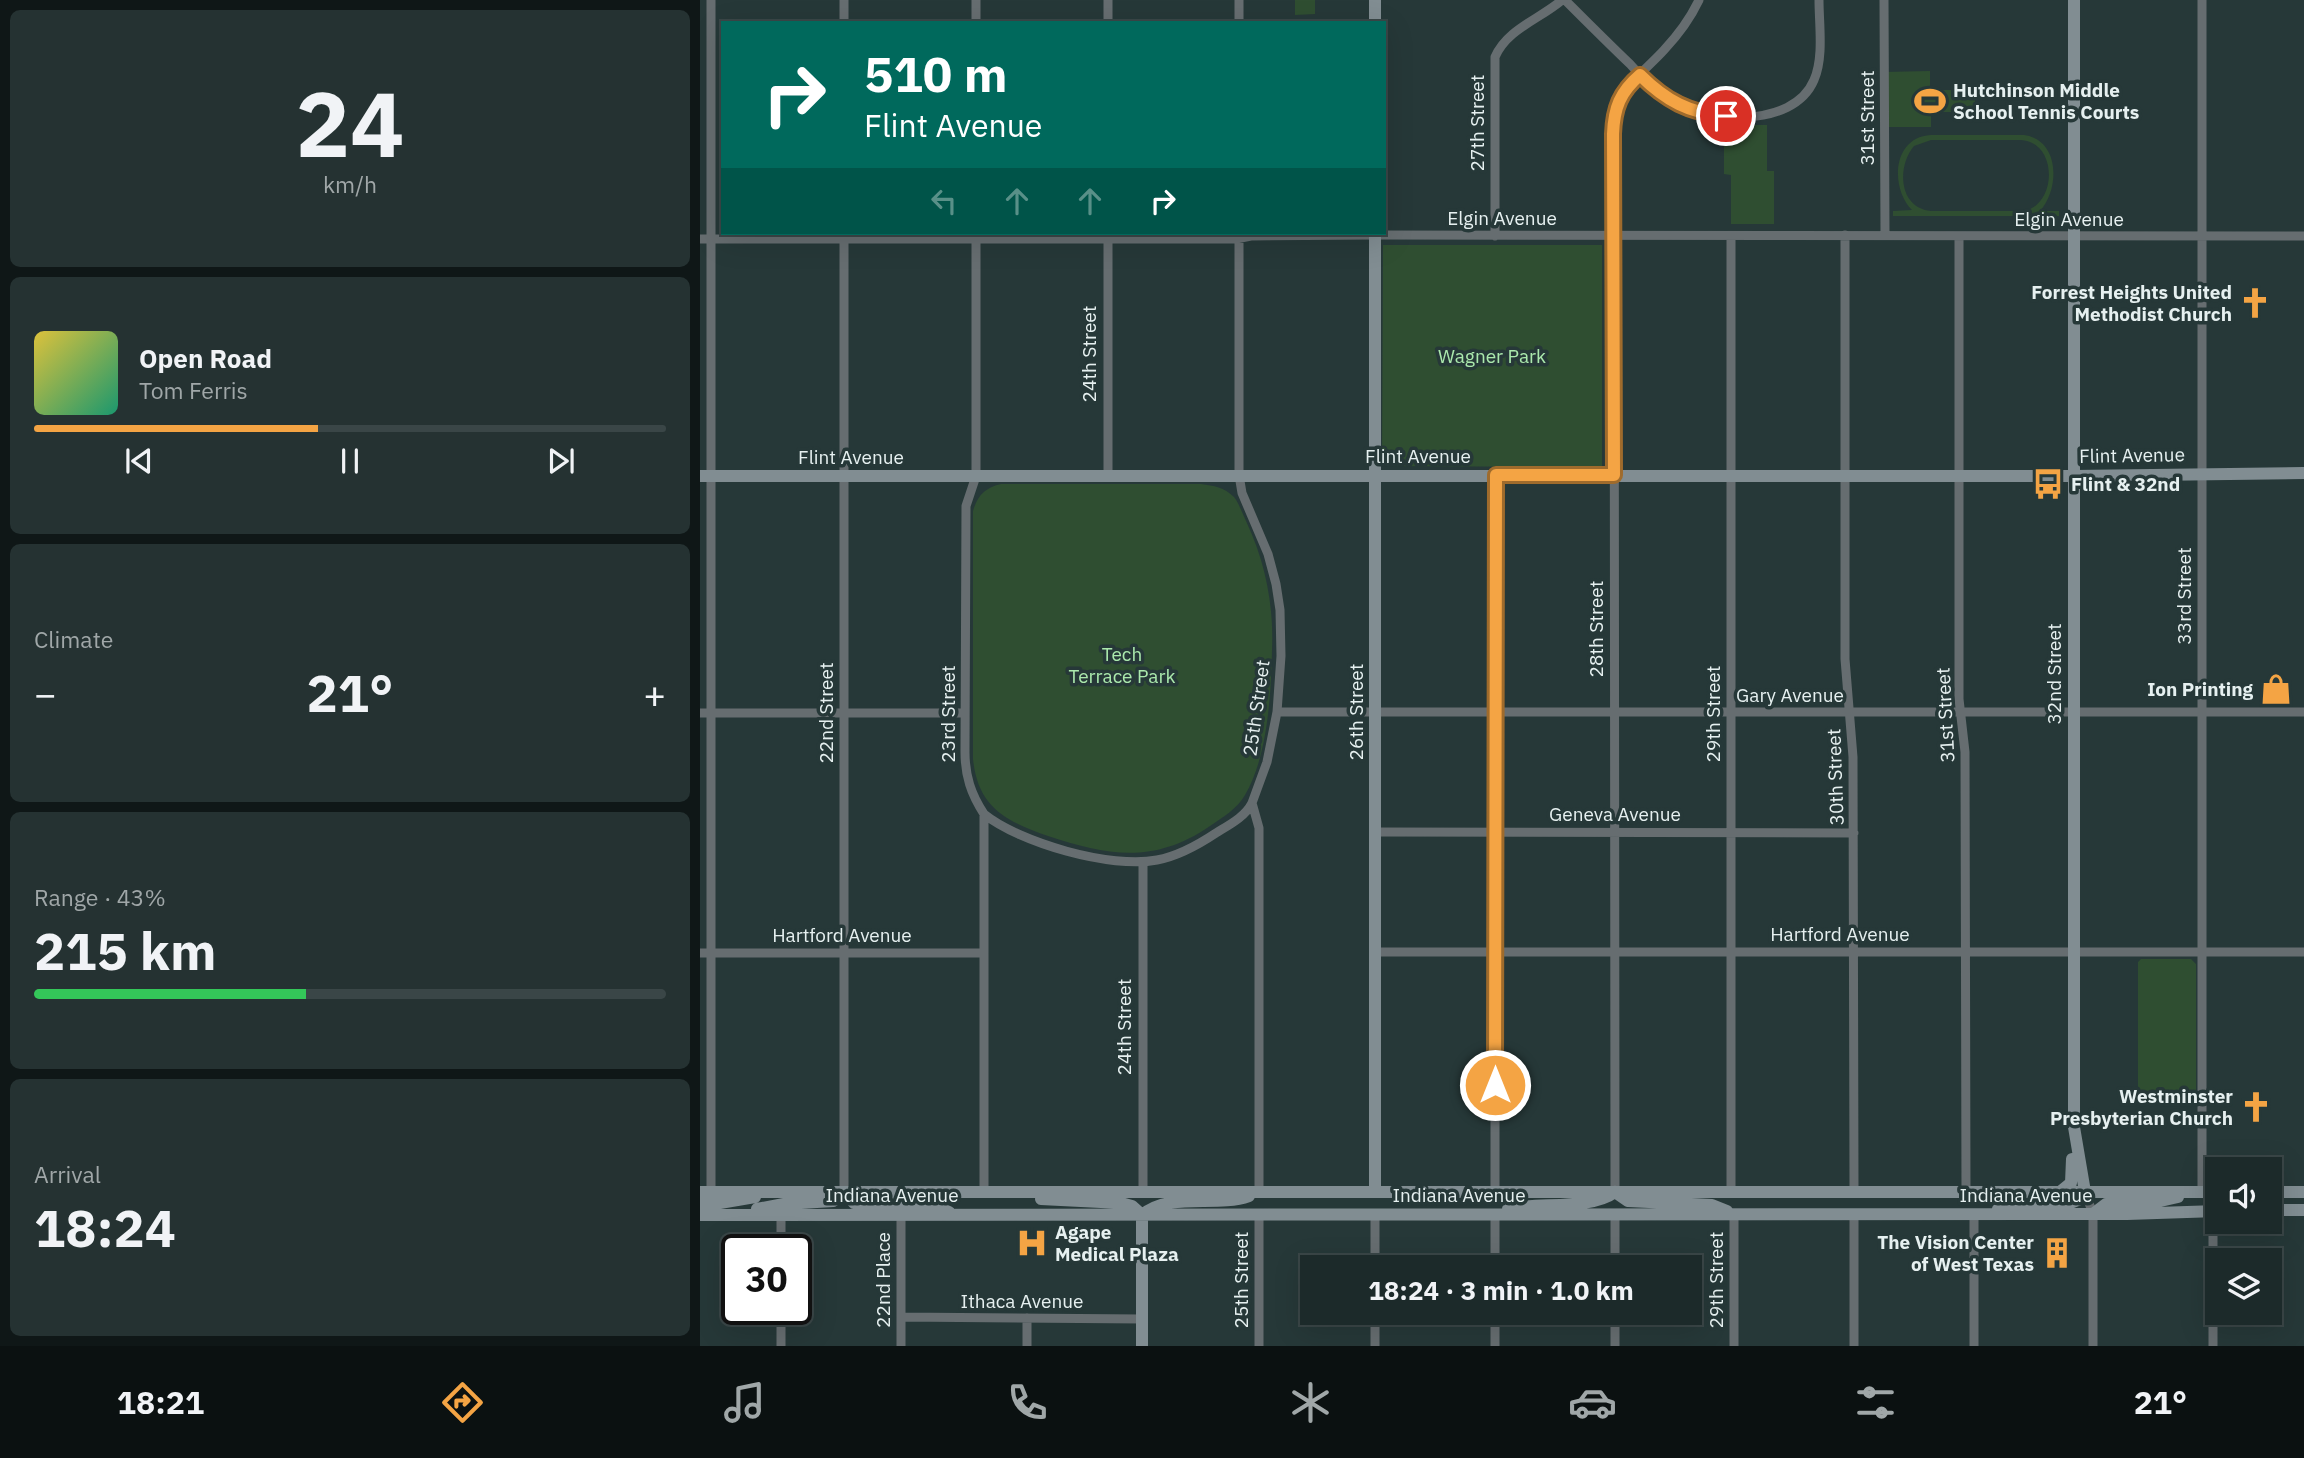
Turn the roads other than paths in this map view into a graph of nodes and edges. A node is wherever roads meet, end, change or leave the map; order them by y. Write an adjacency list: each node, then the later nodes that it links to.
1 (711, 0): 20 (street)
2 (844, 0): 13 (street)
3 (976, 0): 14 (street)
4 (1108, 0): 15 (street)
5 (1239, 0): 16 (street)
6 (1375, 0): 17 (main road)
7 (1563, 0): 18 (street); 28 (street, 27th Street)
8 (1699, 0): 18 (street)
9 (1819, 0): 18 (street)
10 (1884, 0): 32 (street, 31st Street)
11 (2074, 0): 34 (main road, 32nd Street)
12 (2202, 0): 35 (street, 33rd Street)
13 (844, 21)
14 (976, 21)
15 (1108, 21)
16 (1239, 21)
17 (1375, 21)
18 (1640, 75): 29 (street, 28th Street)
19 (700, 78): 20 (street)
20 (711, 78): 38 (street)
21 (1386, 234): 28 (street, Elgin Avenue)
22 (1239, 235): 23 (street, Elgin Avenue); 27 (street, Elgin Avenue); 42 (street, 25th Street)
23 (1313, 235)
24 (1375, 235): 43 (main road, 26th Street)
25 (844, 236): 26 (street, Elgin Avenue); 38 (street, Elgin Avenue); 51 (street, 22nd Street)
26 (976, 236): 27 (street, Elgin Avenue); 41 (street, 23rd Street)
27 (1108, 236): 52 (street, 24th Street)
28 (1495, 236): 29 (street, Elgin Avenue)
29 (1614, 236): 30 (street, Elgin Avenue); 45 (street, 28th Street)
30 (1731, 236): 31 (street, Elgin Avenue); 46 (street, 29th Street)
31 (1845, 236): 32 (street, Elgin Avenue); 47 (street, 30th Street)
32 (1885, 236): 33 (street, Elgin Avenue)
33 (1959, 236): 34 (street, Elgin Avenue); 48 (street, 31st Street)
34 (2074, 236): 35 (street, Elgin Avenue); 49 (main road, 32nd Street)
35 (2202, 236): 36 (street, Elgin Avenue); 39 (street, 33rd Street)
36 (2304, 236)
37 (700, 239): 38 (street, Elgin Avenue)
38 (711, 239): 50 (street)
39 (2202, 473): 40 (main road, Flint Avenue); 49 (main road, Flint Avenue); 60 (street, 33rd Street)
40 (2304, 473)
41 (976, 475): 51 (main road, Flint Avenue); 52 (main road, Flint Avenue); 65 (street, 23rd Street)
42 (1239, 475): 43 (main road, Flint Avenue); 52 (main road, Flint Avenue); 53 (street, 25th Street)
43 (1375, 475): 44 (main road, Flint Avenue); 54 (main road, 26th Street)
44 (1496, 475): 45 (main road, Flint Avenue); 55 (street)
45 (1614, 475): 46 (main road, Flint Avenue); 56 (street, 28th Street)
46 (1731, 475): 47 (main road, Flint Avenue); 57 (street, 29th Street)
47 (1845, 475): 48 (main road, Flint Avenue); 58 (street, 30th Street)
48 (1960, 475): 49 (main road, Flint Avenue); 59 (street, 31st Street)
49 (2074, 475): 66 (main road, 32nd Street)
50 (706, 476): 51 (main road, Flint Avenue); 63 (street)
51 (844, 476): 64 (street, 22nd Street)
52 (1108, 476)
53 (1277, 712): 54 (street, Gary Avenue); 67 (street, 25th Street)
54 (1375, 712): 55 (street, Gary Avenue); 69 (main road, 26th Street)
55 (1495, 712): 56 (street, Gary Avenue); 70 (street)
56 (1614, 712): 57 (street, Gary Avenue); 71 (street, 28th Street)
57 (1731, 712): 58 (street, Gary Avenue); 72 (street, 29th Street)
58 (1849, 712): 59 (street, Gary Avenue); 73 (street, 30th Street)
59 (1961, 712): 66 (street, Gary Avenue); 75 (street, 31st Street)
60 (2202, 712): 61 (street, Gary Avenue); 66 (street, Gary Avenue); 82 (street, 33rd Street)
61 (2304, 712)
62 (700, 713): 63 (street)
63 (711, 713): 64 (street); 85 (street)
64 (844, 713): 65 (street); 86 (street, 22nd Street)
65 (965, 713): 68 (street, 23rd Street)
66 (2074, 713): 81 (main road, 32nd Street)
67 (1252, 803): 74 (street); 94 (street)
68 (984, 814): 74 (street); 87 (street, 23rd Street)
69 (1375, 832): 70 (street, Geneva Avenue); 76 (main road, 26th Street)
70 (1495, 832): 71 (street, Geneva Avenue); 77 (street)
71 (1614, 832): 72 (street, Geneva Avenue); 78 (street, 28th Street)
72 (1731, 832): 73 (street, Geneva Avenue); 79 (street, 29th Street)
73 (1854, 833): 80 (street, 30th Street)
74 (1143, 862): 93 (street, 24th Street)
75 (1965, 951): 80 (street, Hartford Avenue); 81 (street, Hartford Avenue); 100 (street, 31st Street)
76 (1375, 952): 77 (street, Hartford Avenue); 95 (main road, 26th Street)
77 (1495, 952): 78 (street, Hartford Avenue); 96 (street)
78 (1614, 952): 79 (street, Hartford Avenue); 97 (street, 28th Street)
79 (1731, 952): 80 (street, Hartford Avenue); 98 (street, 29th Street)
80 (1854, 952): 99 (street, 30th Street)
81 (2074, 952): 82 (street, Hartford Avenue); 88 (main road, 32nd Street)
82 (2202, 952): 83 (street, Hartford Avenue); 103 (street, 33rd Street)
83 (2304, 952)
84 (700, 953): 85 (street, Hartford Avenue)
85 (711, 953): 86 (street, Hartford Avenue); 89 (street)
86 (844, 953): 87 (street, Hartford Avenue); 91 (street, 22nd Street)
87 (984, 953): 92 (street, 23rd Street)
88 (2074, 1127): 101 (main road); 102 (main road, 32nd Street)
89 (706, 1192): 90 (main road, Indiana Avenue)
90 (776, 1192): 91 (main road, Indiana Avenue); 106 (main road)
91 (844, 1192): 92 (main road, Indiana Avenue); 110 (main road); 121 (main road)
92 (984, 1192): 93 (main road, Indiana Avenue); 111 (main road)
93 (1143, 1192): 94 (main road, Indiana Avenue)
94 (1259, 1192): 95 (main road, Indiana Avenue); 111 (main road)
95 (1375, 1192): 96 (main road, Indiana Avenue)
96 (1495, 1192): 97 (main road, Indiana Avenue)
97 (1615, 1192): 98 (main road, Indiana Avenue); 114 (main road); 116 (main road)
98 (1731, 1192): 99 (main road, Indiana Avenue)
99 (1854, 1192): 100 (main road, Indiana Avenue)
100 (1966, 1192): 101 (main road, Indiana Avenue)
101 (2060, 1192): 102 (main road, Indiana Avenue)
102 (2085, 1192): 103 (main road, Indiana Avenue); 118 (main road); 119 (street, 32nd Street)
103 (2202, 1192): 119 (main road)
104 (2282, 1192): 105 (main road)
105 (2304, 1192)
106 (700, 1204)
107 (2282, 1210): 108 (main road)
108 (2304, 1210)
109 (2205, 1211): 119 (main road, Indiana Avenue)
110 (958, 1214): 111 (main road, Indiana Avenue); 123 (main road, Indiana Avenue)
111 (1142, 1214): 112 (main road, Indiana Avenue); 131 (main road)
112 (1259, 1214): 113 (main road, Indiana Avenue); 140 (street, 25th Street)
113 (1375, 1214): 114 (main road, Indiana Avenue); 126 (street)
114 (1495, 1214): 115 (main road, Indiana Avenue); 127 (street)
115 (1615, 1214): 116 (main road, Indiana Avenue); 128 (street)
116 (1734, 1214): 117 (main road, Indiana Avenue); 144 (street, 29th Street)
117 (1854, 1214): 118 (main road, Indiana Avenue); 145 (street)
118 (1973, 1214): 119 (main road, Indiana Avenue); 146 (street)
119 (2093, 1214): 147 (street, 32nd Street)
120 (700, 1215): 121 (main road, Indiana Avenue)
121 (726, 1215): 122 (main road, Indiana Avenue)
122 (781, 1215): 123 (main road, Indiana Avenue); 124 (street)
123 (901, 1215): 129 (street, 22nd Place)
124 (781, 1234)
125 (2213, 1234): 148 (street)
126 (1375, 1255)
127 (1495, 1255)
128 (1615, 1255)
129 (901, 1317): 130 (street, Ithaca Avenue); 137 (street, 22nd Place)
130 (1027, 1318): 131 (street, Ithaca Avenue); 138 (street)
131 (1142, 1319): 139 (main road)
132 (781, 1325): 136 (street)
133 (1375, 1325): 141 (street)
134 (1495, 1325): 142 (street)
135 (1615, 1325): 143 (street)
136 (781, 1346)
137 (901, 1346)
138 (1027, 1346)
139 (1142, 1346)
140 (1259, 1346)
141 (1376, 1346)
142 (1495, 1346)
143 (1615, 1346)
144 (1734, 1346)
145 (1854, 1346)
146 (1974, 1346)
147 (2093, 1346)
148 (2214, 1346)

